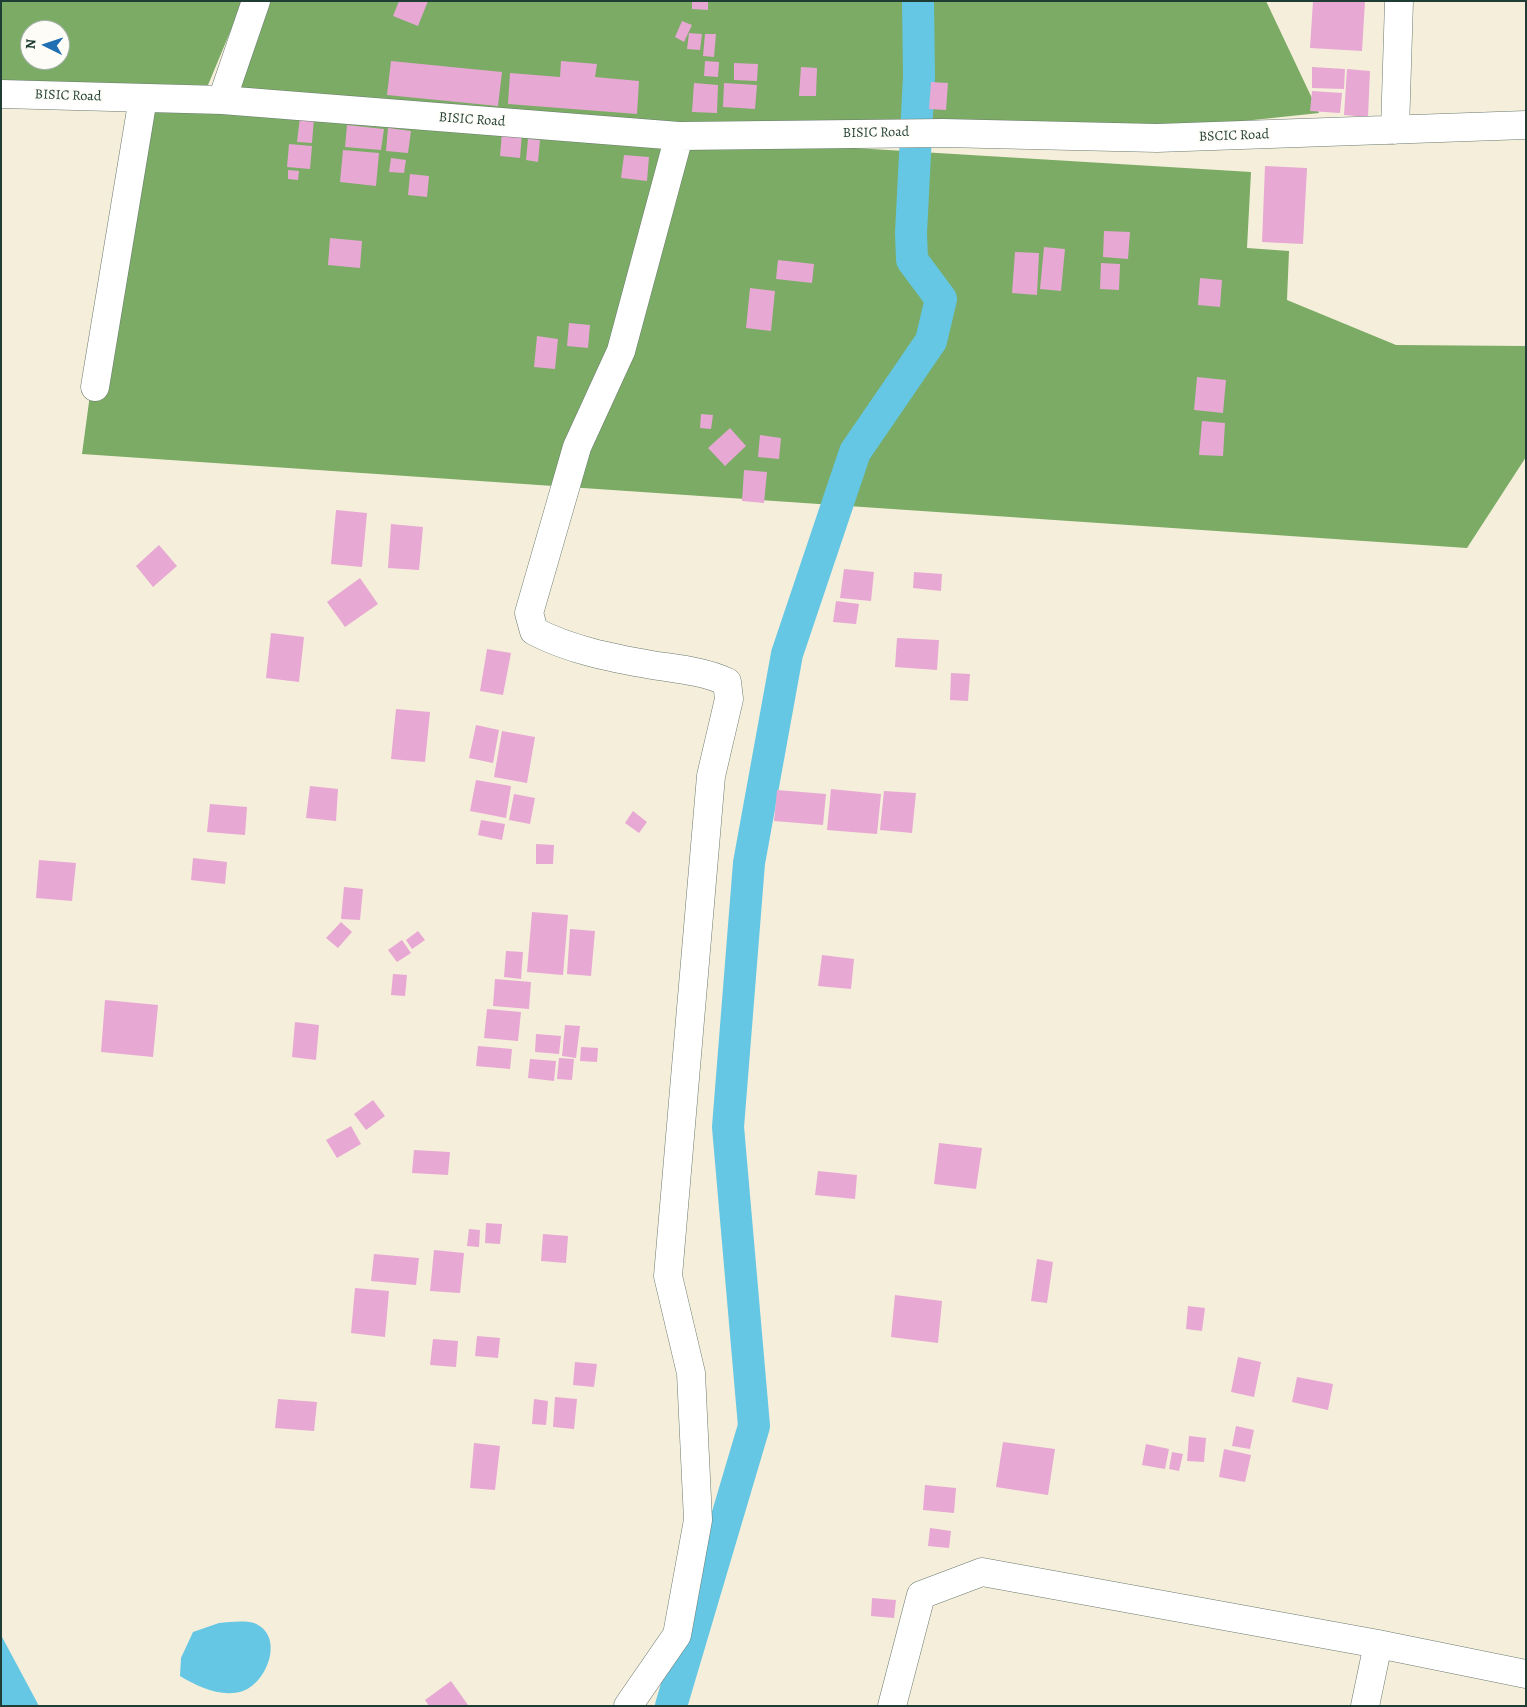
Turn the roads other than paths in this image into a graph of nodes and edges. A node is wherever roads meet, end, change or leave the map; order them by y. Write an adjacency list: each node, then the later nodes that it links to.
1 (256, 1): 5 (street)
2 (1400, 1): 7 (street)
3 (1, 94): 4 (street, BISIC Road)
4 (143, 98): 5 (street, BISIC Road); 10 (street)
5 (222, 100): 9 (street, BISIC Road)
6 (1526, 125): 7 (street, BSCIC Road)
7 (1395, 130): 8 (street, BSCIC Road)
8 (943, 133): 9 (street, BISIC Road)
9 (679, 136): 13 (street)
10 (95, 387)
11 (1378, 1644): 12 (street); 14 (street); 15 (street)
12 (1526, 1674)
13 (628, 1706)
14 (892, 1706)
15 (1365, 1706)

